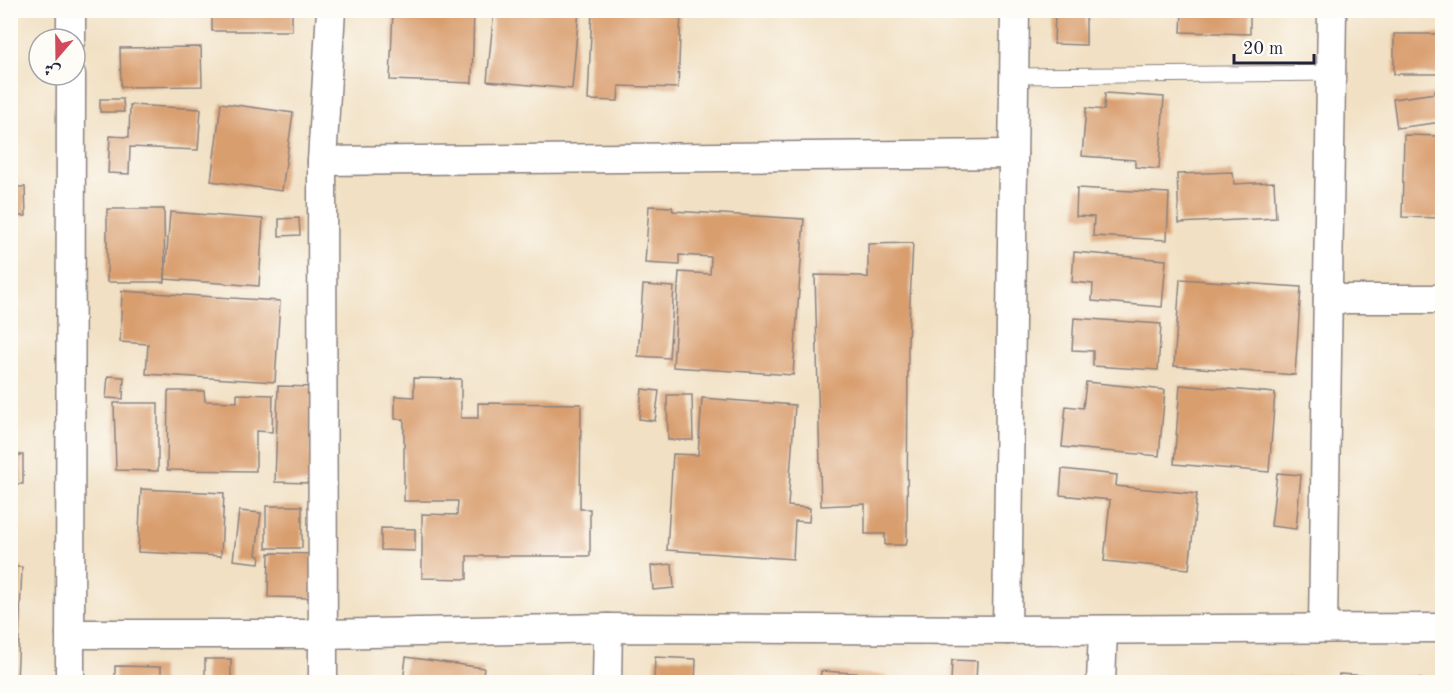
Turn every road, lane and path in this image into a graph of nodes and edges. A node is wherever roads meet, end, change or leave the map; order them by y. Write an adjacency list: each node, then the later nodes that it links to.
1 (71, 10): 5 (street)
2 (331, 10): 10 (street)
3 (1015, 10): 7 (street)
4 (1332, 10): 6 (street)
5 (70, 27)
6 (1331, 73): 7 (lane); 11 (street)
7 (1014, 76): 9 (street)
8 (70, 87): 18 (street)
9 (1013, 154): 10 (street); 16 (street)
10 (322, 161): 19 (street)
11 (1328, 299): 12 (street); 14 (street)
12 (1443, 299)
13 (608, 628): 16 (street); 19 (street); 22 (street)
14 (1323, 628): 15 (street); 17 (street)
15 (1443, 628)
16 (1007, 630): 17 (street)
17 (1103, 630): 23 (street)
18 (70, 634): 19 (street); 20 (street)
19 (323, 634): 21 (street)
20 (70, 682)
21 (323, 682)
22 (607, 682)
23 (1101, 682)

